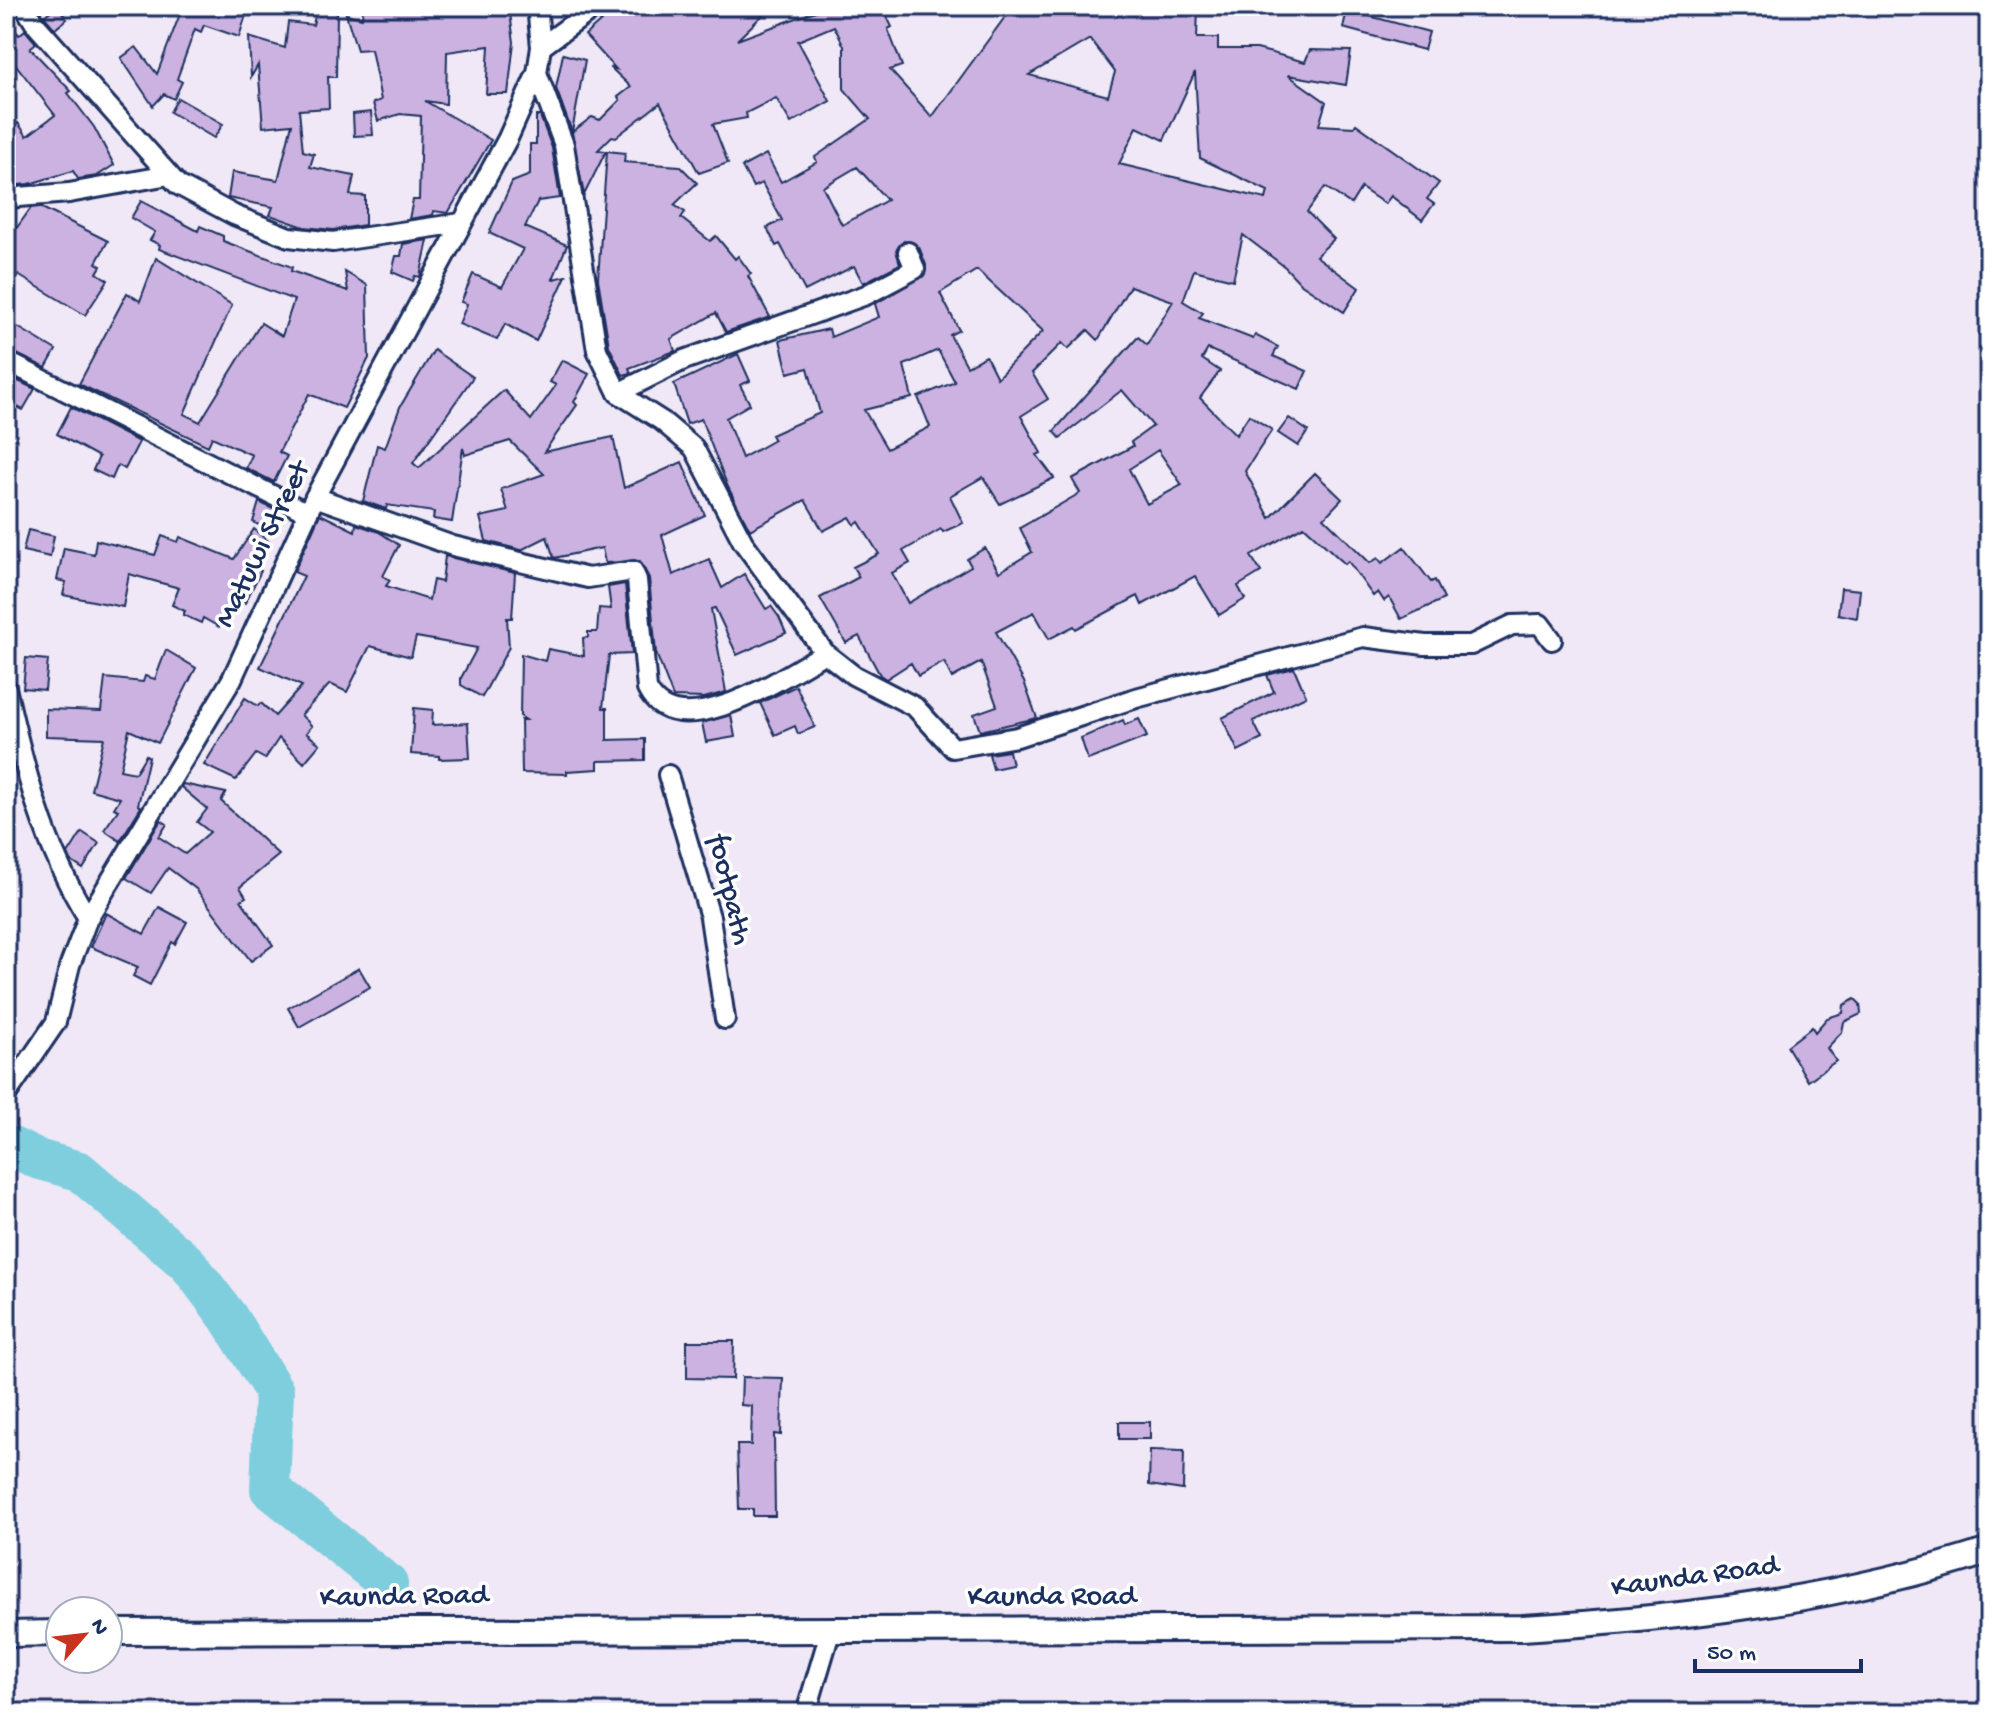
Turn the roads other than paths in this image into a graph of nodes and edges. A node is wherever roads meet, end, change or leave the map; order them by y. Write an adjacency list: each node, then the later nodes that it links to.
1 (21, 6): 6 (street)
2 (537, 6): 4 (street, Matuwi Street)
3 (597, 6): 4 (street)
4 (541, 47): 5 (street, Matuwi Street)
5 (537, 73): 8 (street, Matuwi Street); 11 (street)
6 (169, 175): 7 (street); 8 (street)
7 (6, 198)
8 (461, 223): 12 (street, Matuwi Street)
9 (908, 252): 11 (street)
10 (6, 361): 12 (street)
11 (618, 393): 14 (street)
12 (312, 505): 14 (street); 17 (street, Matuwi Street)
13 (1552, 640): 14 (street)
14 (825, 653)
15 (6, 688): 17 (street)
16 (668, 775): 18 (street, footpath)
17 (88, 918): 19 (street, Matuwi Street)
18 (725, 1019)
19 (6, 1095)
20 (1989, 1551): 21 (main road, Kaunda Road)
21 (831, 1629): 22 (main road, Kaunda Road); 25 (street)
22 (124, 1632)
23 (44, 1633): 24 (main road)
24 (6, 1634)
25 (806, 1713)

